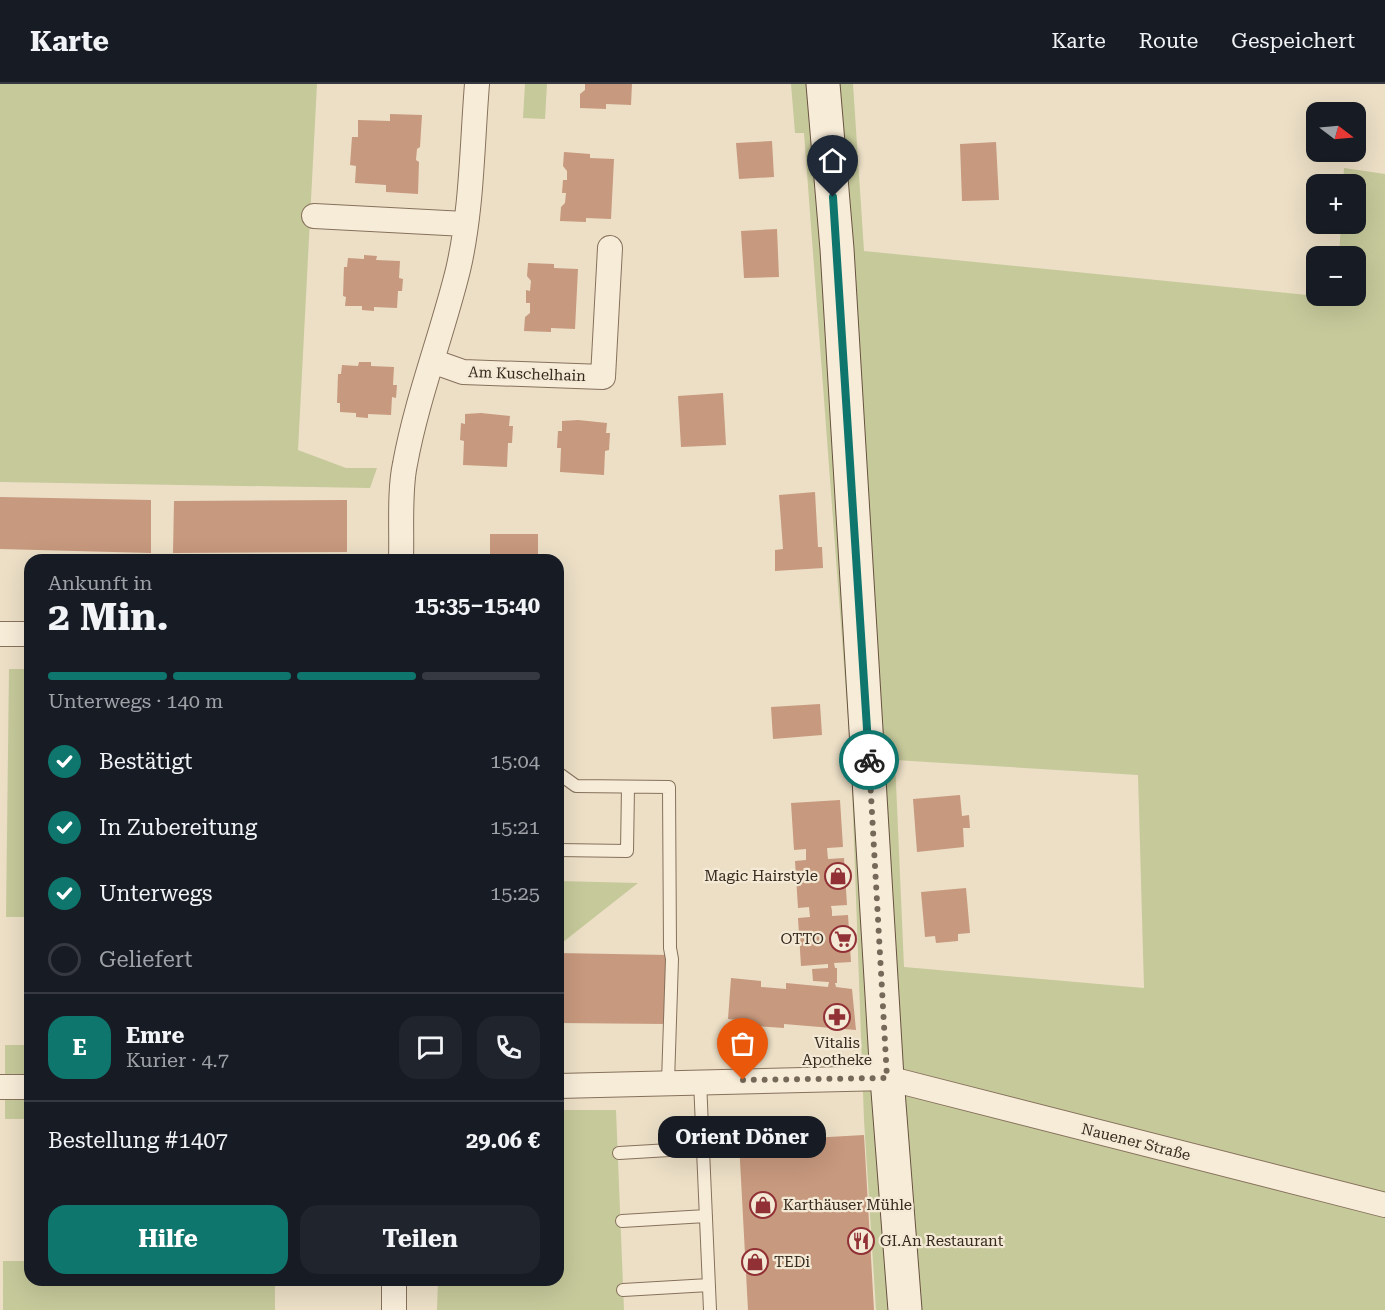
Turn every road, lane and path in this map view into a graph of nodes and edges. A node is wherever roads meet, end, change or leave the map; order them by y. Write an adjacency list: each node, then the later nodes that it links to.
1 (477, 84): 4 (street)
2 (823, 84): 13 (main road)
3 (314, 216): 4 (street)
4 (465, 224): 6 (street)
5 (610, 248): 6 (street, Am Kuschelhain)
6 (432, 361): 7 (street)
7 (401, 554)
8 (0, 634): 9 (street)
9 (24, 634)
10 (564, 777): 11 (lane)
11 (628, 787): 12 (lane); 15 (lane)
12 (564, 850)
13 (887, 1078): 14 (street, Nauener Straße); 21 (street, Nauener Straße); 29 (main road)
14 (700, 1081): 15 (street, Nauener Straße); 19 (lane)
15 (668, 1082): 16 (street, Nauener Straße)
16 (564, 1086)
17 (0, 1087): 18 (street)
18 (24, 1087)
19 (703, 1148): 20 (lane); 22 (lane)
20 (619, 1153)
21 (1385, 1205)
22 (706, 1216): 23 (lane); 24 (lane)
23 (622, 1221)
24 (709, 1285): 26 (lane); 28 (lane)
25 (394, 1286): 27 (street)
26 (623, 1290)
27 (394, 1310)
28 (710, 1310)
29 (905, 1310)

